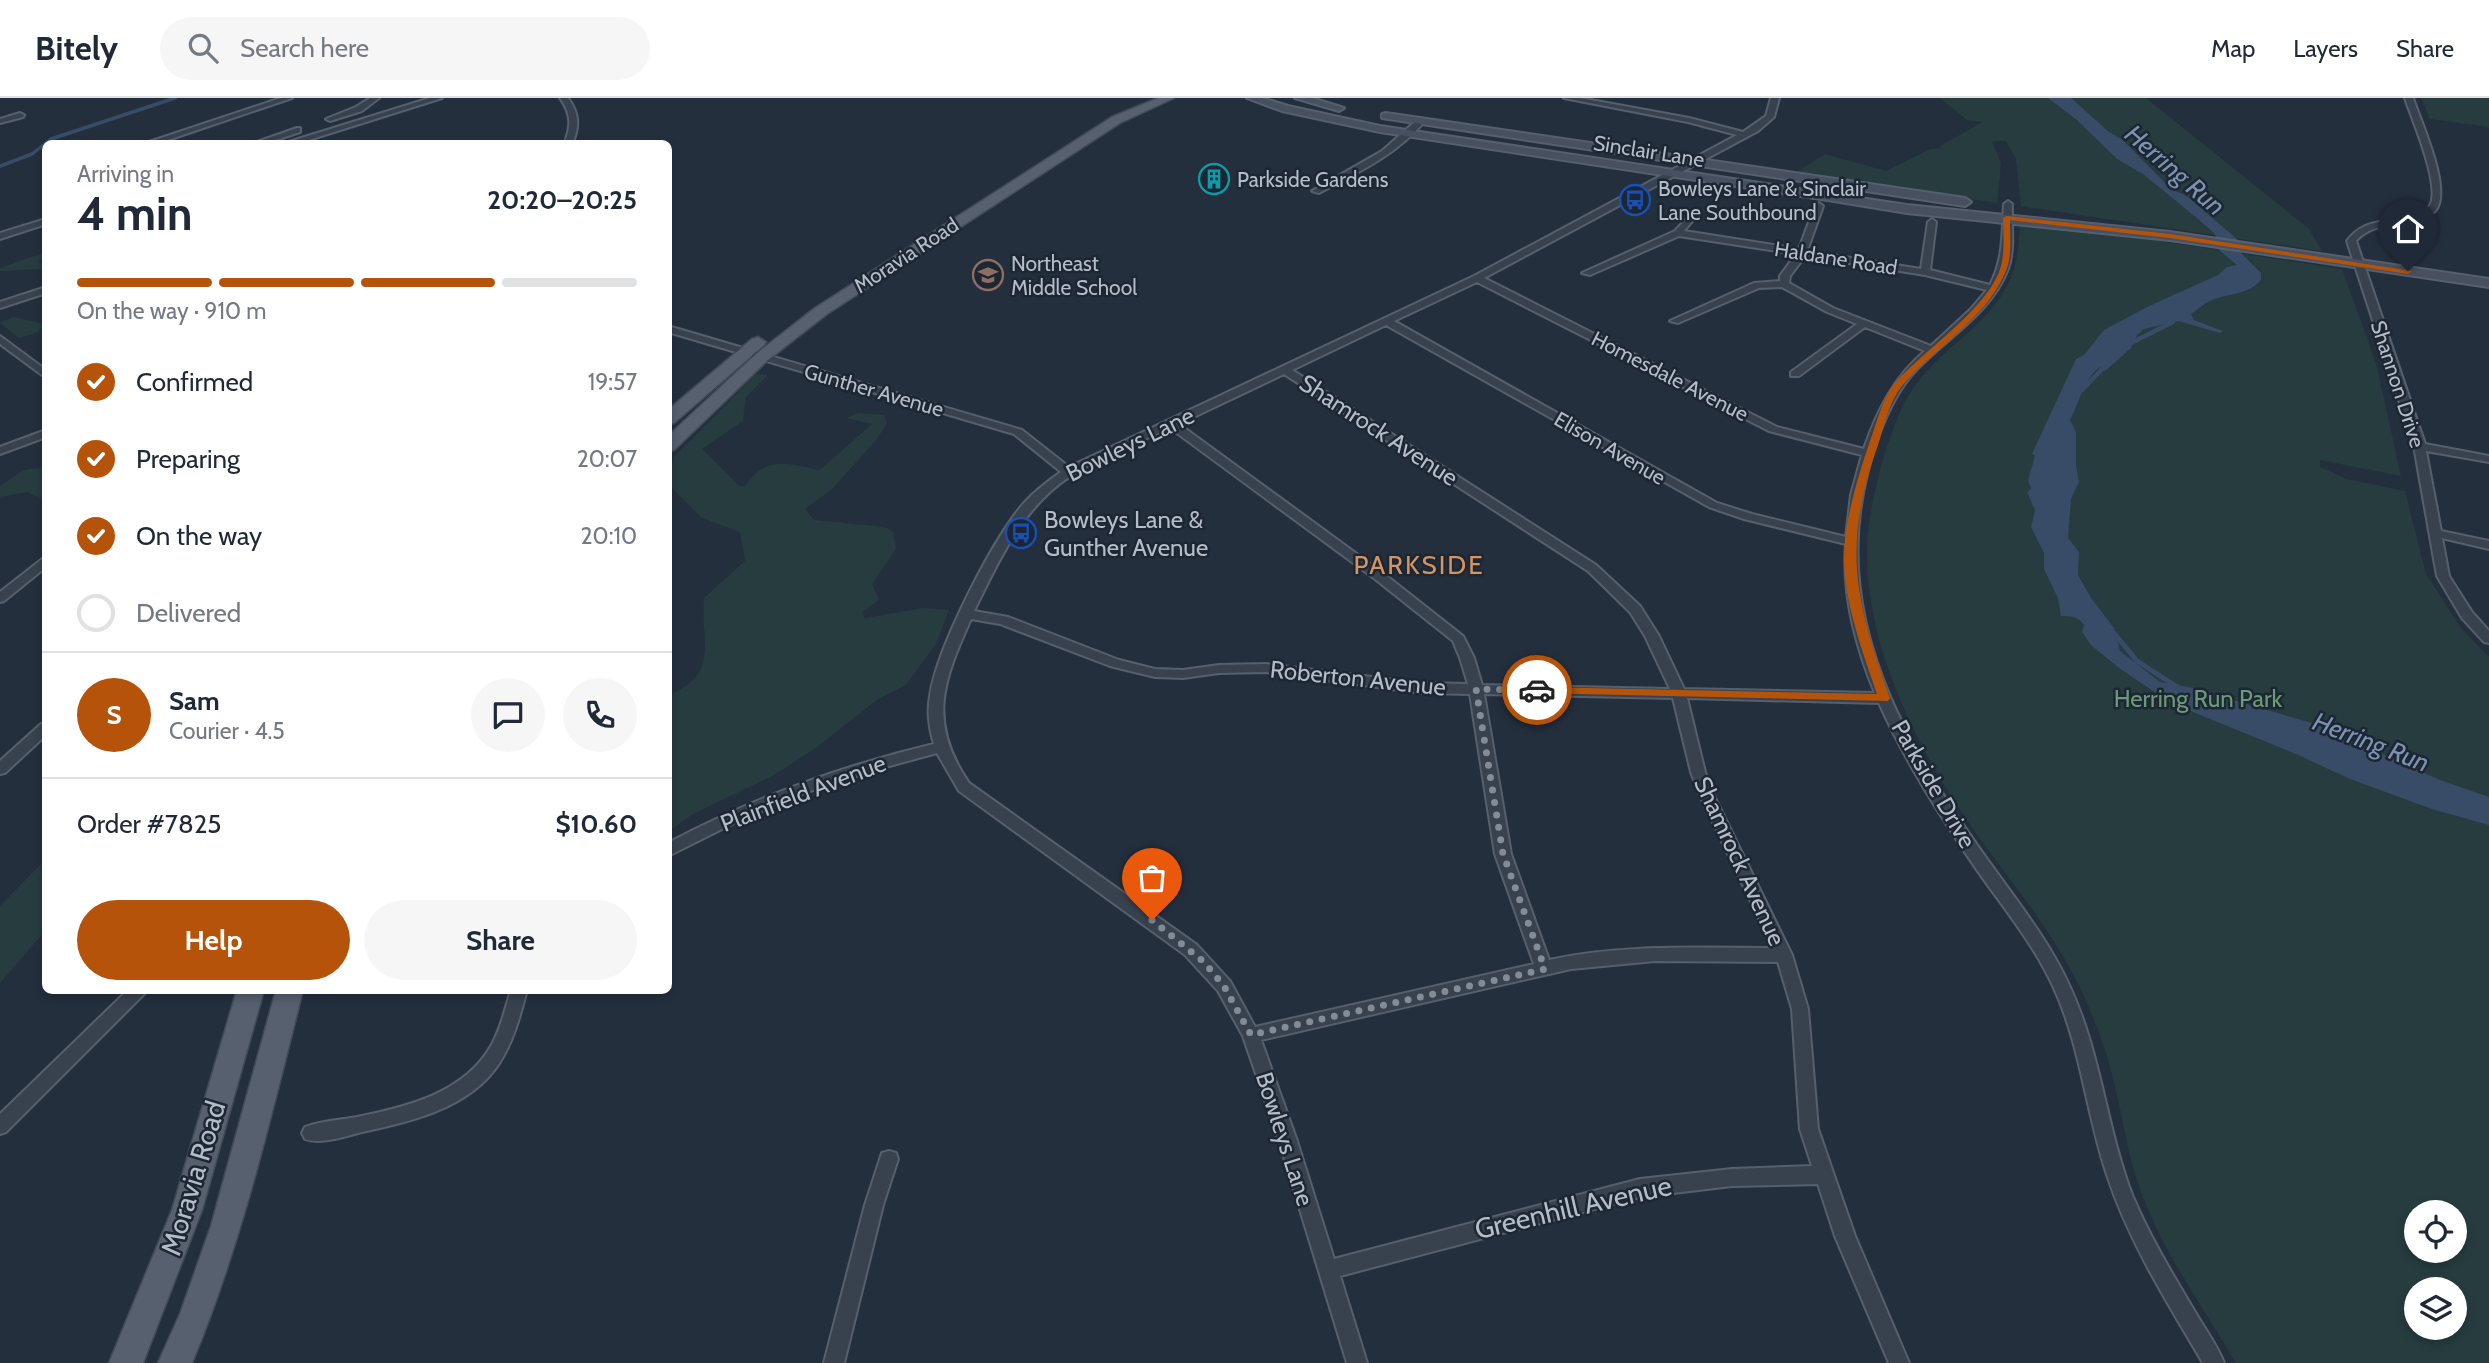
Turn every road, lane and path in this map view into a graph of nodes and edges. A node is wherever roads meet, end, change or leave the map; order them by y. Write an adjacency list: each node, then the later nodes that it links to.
1 (288, 98): 21 (street)
2 (375, 98): 17 (street)
3 (438, 98): 23 (street)
4 (564, 98): 24 (street)
5 (1141, 98): 51 (main road, Moravia Road)
6 (1168, 98): 51 (main road, Moravia Road)
7 (1251, 98): 19 (main road, Sinclair Lane)
8 (1300, 98): 12 (main road)
9 (1568, 98): 20 (street)
10 (1775, 98): 20 (street, Bowleys Lane)
11 (2409, 98): 36 (street, Shannon Drive)
12 (1355, 111)
13 (20, 115): 15 (street)
14 (1379, 115): 16 (main road, Sinclair Lane)
15 (0, 121)
16 (1420, 122): 19 (street); 25 (main road, Sinclair Lane)
17 (320, 123)
18 (309, 126): 22 (street)
19 (1410, 134): 26 (main road, Sinclair Lane); 27 (street)
20 (1745, 135): 25 (street, Bowleys Lane)
21 (158, 140)
22 (267, 140)
23 (299, 140)
24 (569, 140)
25 (1692, 163): 26 (street, Bowleys Lane); 29 (main road, Sinclair Lane)
26 (1673, 174): 29 (main road, Sinclair Lane); 39 (street, Bowleys Lane)
27 (1316, 191)
28 (1819, 206): 35 (street)
29 (2007, 210): 36 (main road, Sinclair Lane); 42 (street, Parkside Drive)
30 (1693, 215): 33 (street)
31 (42, 222): 34 (street)
32 (1933, 222): 37 (street)
33 (1678, 233): 35 (street, Haldane Road); 38 (street)
34 (0, 236)
35 (1802, 253): 37 (street, Haldane Road); 41 (street)
36 (2357, 264): 40 (main road, Sinclair Lane); 59 (street, Shannon Drive)
37 (1924, 272): 42 (street, Haldane Road)
38 (1587, 273)
39 (1477, 278): 45 (street, Bowleys Lane); 61 (street, Homesdale Avenue)
40 (2489, 283)
41 (1784, 284): 46 (street); 47 (street)
42 (1993, 289): 50 (street, Parkside Drive)
43 (42, 291): 44 (street)
44 (0, 305)
45 (1386, 321): 52 (street, Bowleys Lane); 65 (street, Elison Avenue)
46 (1675, 321)
47 (1863, 324): 50 (street); 54 (street)
48 (672, 330): 51 (street, Gunther Avenue)
49 (0, 339): 53 (street)
50 (1932, 350): 61 (street, Parkside Drive)
51 (753, 354): 55 (main road, Moravia Road); 58 (main road, Moravia Road); 63 (street, Gunther Avenue)
52 (1285, 370): 56 (street, Bowleys Lane); 72 (street, Shamrock Avenue)
53 (42, 372)
54 (1795, 374)
55 (672, 416)
56 (1171, 424): 63 (street, Bowleys Lane); 71 (street)
57 (42, 435): 60 (street)
58 (672, 442)
59 (2420, 446): 62 (street); 64 (street, Shannon Drive)
60 (0, 451)
61 (1870, 454): 65 (street, Parkside Drive)
62 (2489, 458)
63 (1068, 472): 69 (street, Bowleys Lane)
64 (2434, 533): 66 (street); 70 (street, Shannon Drive)
65 (1850, 541): 73 (street, Parkside Drive)
66 (2489, 545)
67 (42, 564): 68 (street)
68 (0, 598)
69 (967, 614): 71 (street, Roberton Avenue); 75 (street, Bowleys Lane)
70 (2489, 639)
71 (1476, 689): 72 (street, Roberton Avenue); 79 (street)
72 (1679, 693): 73 (street, Roberton Avenue); 78 (street, Shamrock Avenue)
73 (1884, 698): 95 (street, Parkside Drive)
74 (42, 731): 76 (street)
75 (942, 747): 77 (street, Plainfield Avenue); 84 (street, Bowleys Lane)
76 (0, 769)
77 (672, 848)
78 (1784, 955): 79 (street); 88 (street, Shamrock Avenue)
79 (1545, 969): 84 (street)
80 (136, 994): 85 (street)
81 (250, 994): 90 (main road, Moravia Road)
82 (289, 994): 91 (main road, Moravia Road)
83 (518, 994): 86 (street)
84 (1251, 1035): 89 (street, Bowleys Lane)
85 (0, 1126)
86 (311, 1133)
87 (889, 1159): 92 (street)
88 (1824, 1175): 89 (street, Greenhill Avenue); 94 (street, Shamrock Avenue)
89 (1327, 1270): 93 (street, Bowleys Lane)
90 (126, 1363)
91 (175, 1363)
92 (834, 1363)
93 (1357, 1363)
94 (1899, 1363)
95 (2214, 1363)

